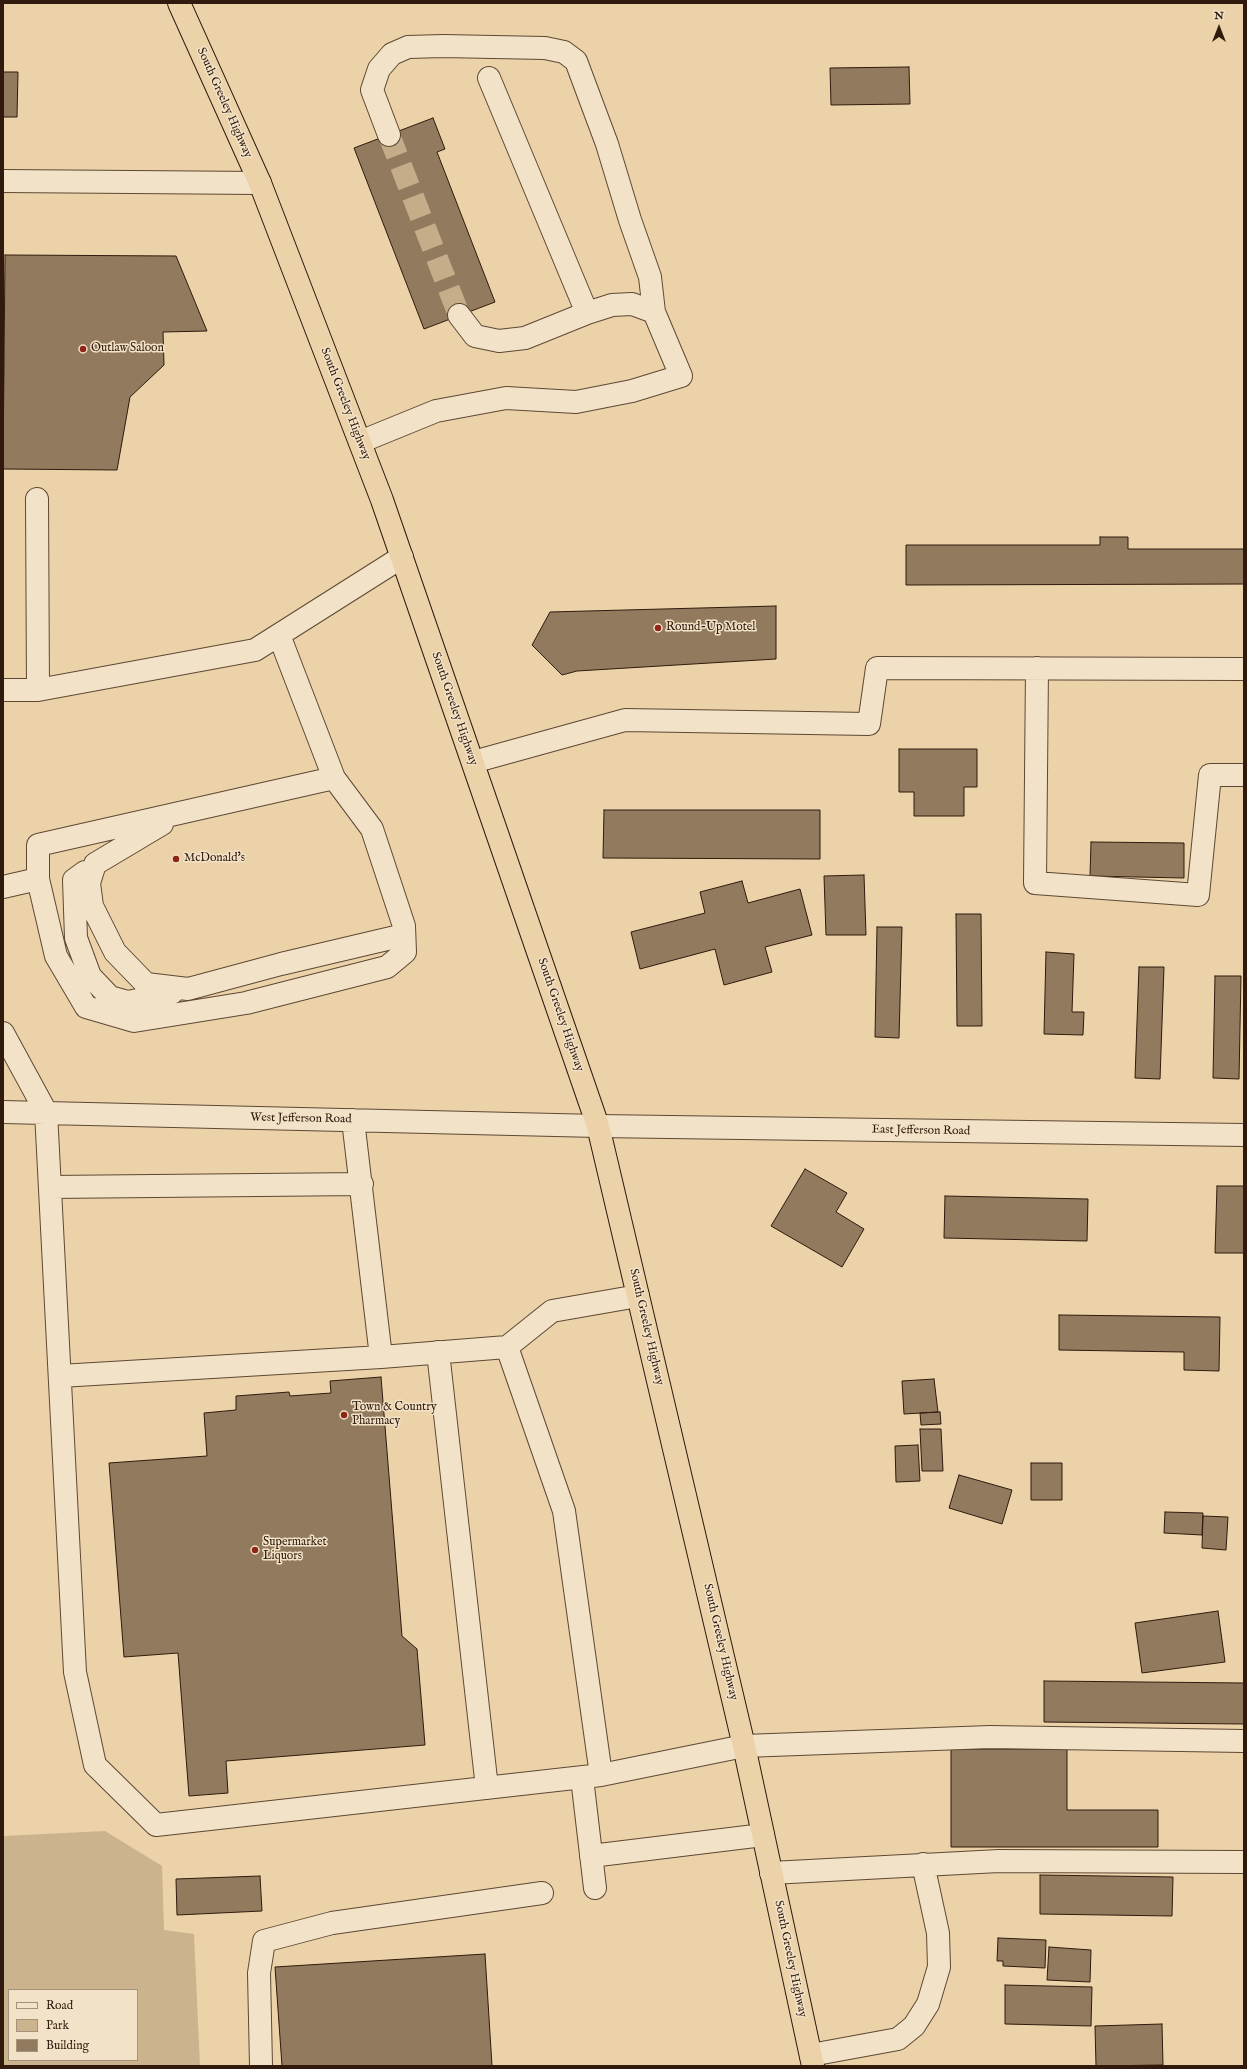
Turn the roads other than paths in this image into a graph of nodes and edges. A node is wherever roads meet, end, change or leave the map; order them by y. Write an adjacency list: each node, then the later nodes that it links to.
1 (180, 3): 5 (highway, South Greeley Highway)
2 (489, 78): 7 (street)
3 (389, 135): 6 (street)
4 (3, 181): 5 (street)
5 (260, 183): 9 (highway, South Greeley Highway)
6 (654, 312): 7 (street); 9 (street)
7 (587, 313): 8 (street)
8 (459, 316)
9 (360, 442): 11 (highway, South Greeley Highway)
10 (37, 499): 16 (street)
11 (402, 558): 12 (street); 17 (highway, South Greeley Highway)
12 (279, 634): 16 (street); 19 (street)
13 (1037, 668): 14 (street); 17 (street); 18 (street)
14 (1244, 669)
15 (3, 690): 16 (street)
16 (38, 690)
17 (473, 762): 30 (highway, South Greeley Highway)
18 (1244, 775)
19 (334, 778): 20 (street); 24 (street)
20 (178, 814): 21 (street); 22 (street)
21 (95, 864): 25 (street); 25 (street)
22 (38, 879): 23 (street); 24 (street)
23 (3, 887)
24 (404, 936): 25 (street)
25 (188, 989)
26 (3, 1033): 28 (street)
27 (3, 1112): 28 (street, West Jefferson Road)
28 (46, 1112): 29 (street, West Jefferson Road); 33 (street)
29 (354, 1120): 30 (street, West Jefferson Road); 32 (street)
30 (598, 1126): 31 (street, East Jefferson Road); 34 (highway, South Greeley Highway)
31 (1244, 1135)
32 (362, 1184): 33 (street); 37 (street)
33 (50, 1187): 38 (street)
34 (638, 1296): 35 (street); 40 (highway, South Greeley Highway)
35 (507, 1347): 36 (street); 41 (street)
36 (438, 1352): 37 (street); 42 (street)
37 (381, 1357): 38 (street)
38 (60, 1376): 42 (street)
39 (1244, 1741): 40 (street)
40 (744, 1746): 41 (street); 43 (highway, South Greeley Highway)
41 (592, 1776): 42 (street); 44 (street)
42 (487, 1788)
43 (763, 1835): 44 (street); 47 (highway, South Greeley Highway)
44 (591, 1856): 48 (street)
45 (1244, 1862): 46 (street)
46 (924, 1864): 47 (street); 50 (street)
47 (771, 1873): 50 (highway, South Greeley Highway)
48 (595, 1888)
49 (542, 1893): 51 (street)
50 (812, 2061)
51 (261, 2066)

